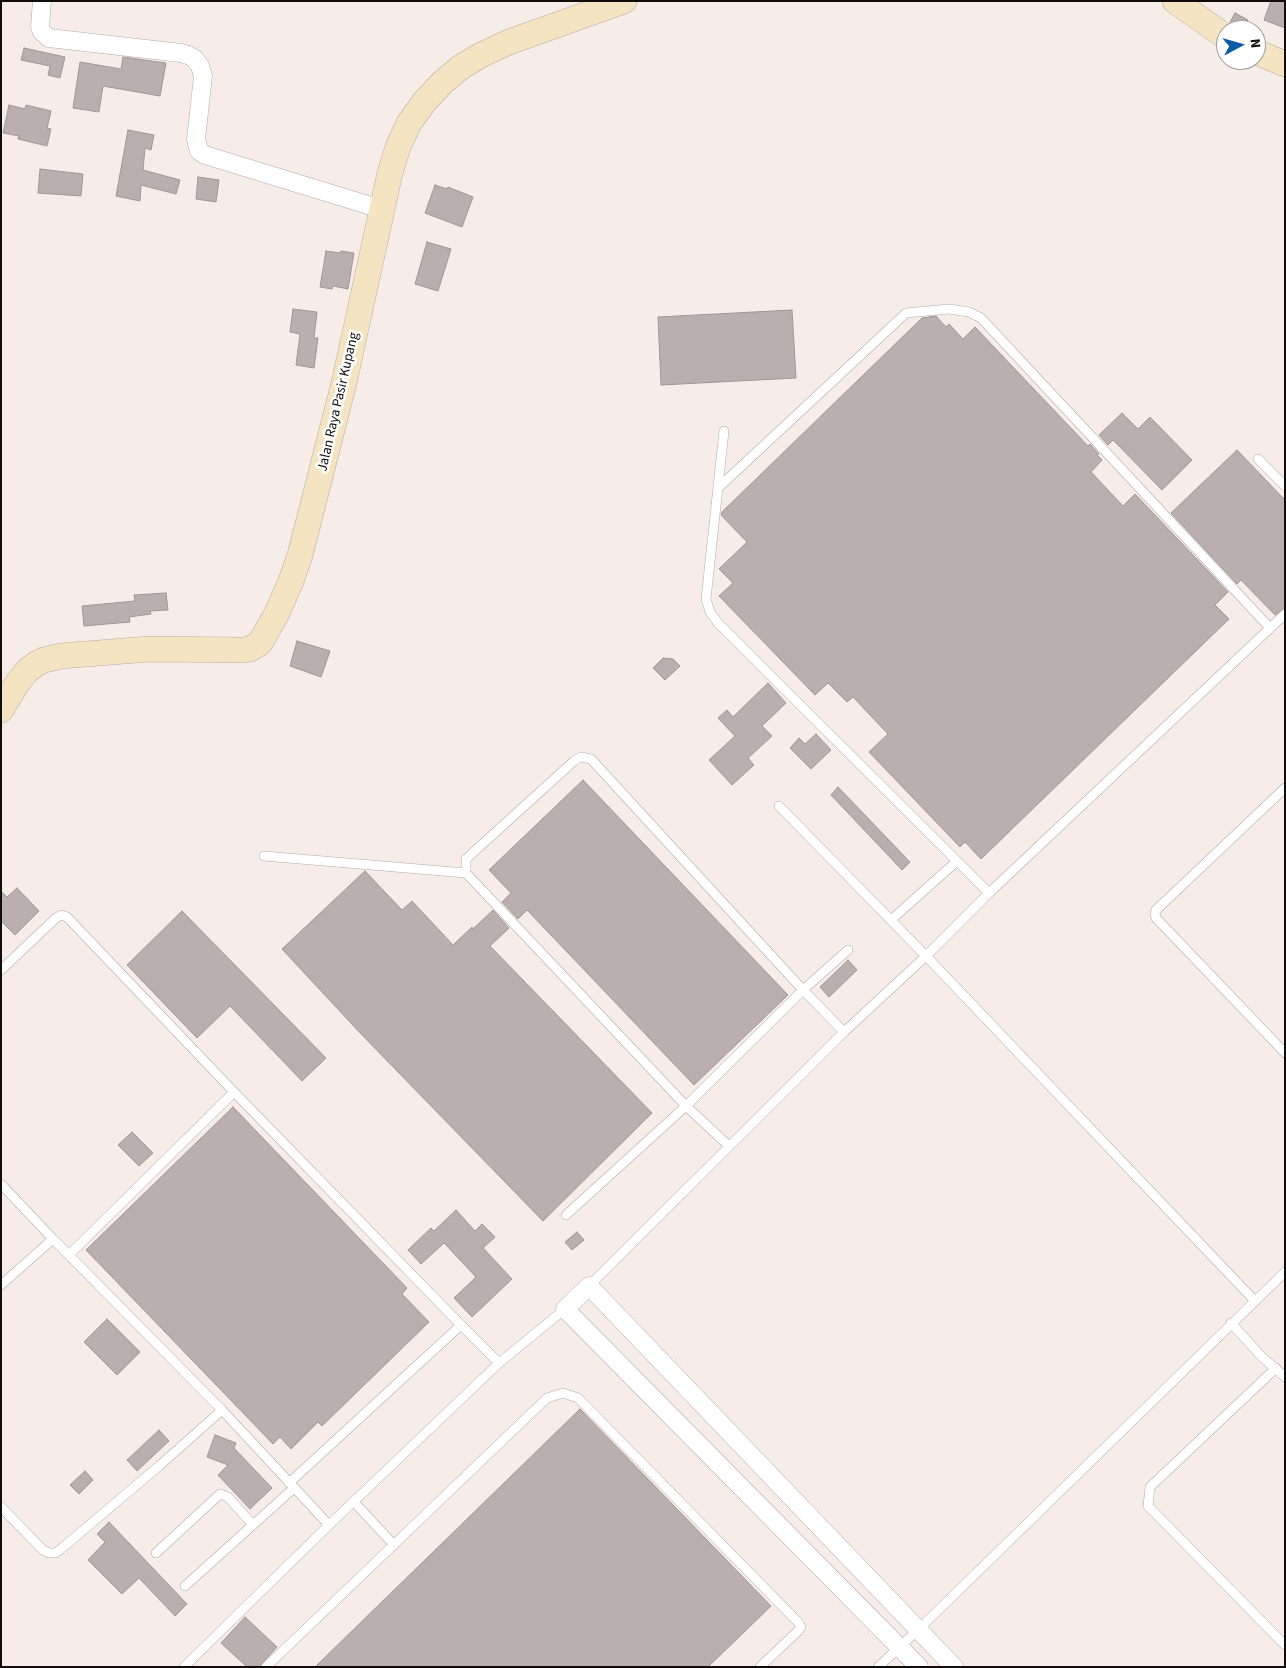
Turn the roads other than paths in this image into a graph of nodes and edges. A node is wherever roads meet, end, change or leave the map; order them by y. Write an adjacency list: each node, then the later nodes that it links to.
1 (42, 1): 7 (street)
2 (624, 1): 7 (street, Jalan Raya Pasir Kupang)
3 (1175, 1): 4 (street)
4 (1216, 30)
5 (1266, 56): 6 (street)
6 (1285, 64)
7 (381, 209): 14 (street, Jalan Raya Pasir Kupang)
8 (724, 431): 11 (lane)
9 (1258, 459): 10 (lane)
10 (1285, 486)
11 (718, 488): 13 (lane); 18 (lane)
12 (1285, 614): 13 (lane)
13 (1270, 628): 20 (lane)
14 (1, 710)
15 (1285, 788): 27 (lane)
16 (779, 806): 21 (lane)
17 (264, 856): 19 (lane)
18 (956, 861): 20 (lane); 21 (lane)
19 (466, 873): 25 (lane); 29 (lane)
20 (989, 893): 23 (lane)
21 (890, 920): 23 (lane)
22 (848, 950): 25 (lane)
23 (926, 956): 26 (lane); 38 (lane)
24 (1, 970): 28 (lane)
25 (803, 990): 26 (lane); 29 (lane)
26 (844, 1032): 30 (lane)
27 (1285, 1053)
28 (234, 1092): 34 (lane); 41 (lane)
29 (686, 1106): 30 (lane); 32 (lane)
30 (729, 1146): 37 (lane)
31 (1, 1184): 33 (lane)
32 (566, 1215)
33 (53, 1240): 34 (lane); 36 (lane)
34 (70, 1255): 45 (lane)
35 (1285, 1272): 38 (lane)
36 (1, 1285)
37 (589, 1286): 39 (street); 54 (street)
38 (1255, 1301): 40 (lane)
39 (565, 1308): 42 (lane); 56 (street)
40 (1231, 1323): 43 (lane); 54 (lane)
41 (461, 1326): 42 (lane); 46 (lane)
42 (499, 1363): 47 (lane)
43 (1276, 1368): 44 (lane); 55 (lane)
44 (1285, 1377)
45 (222, 1410): 46 (lane); 48 (lane)
46 (292, 1485): 49 (lane); 50 (lane)
47 (354, 1502): 49 (lane); 51 (lane)
48 (1, 1507)
49 (329, 1524): 57 (lane)
50 (253, 1525): 52 (lane); 53 (lane)
51 (394, 1545): 58 (lane); 59 (lane)
52 (156, 1552)
53 (185, 1586)
54 (919, 1630): 56 (lane); 62 (street)
55 (1285, 1645)
56 (900, 1647): 60 (lane); 61 (street)
57 (184, 1667)
58 (266, 1667)
59 (760, 1667)
60 (878, 1667)
61 (919, 1667)
62 (954, 1667)

